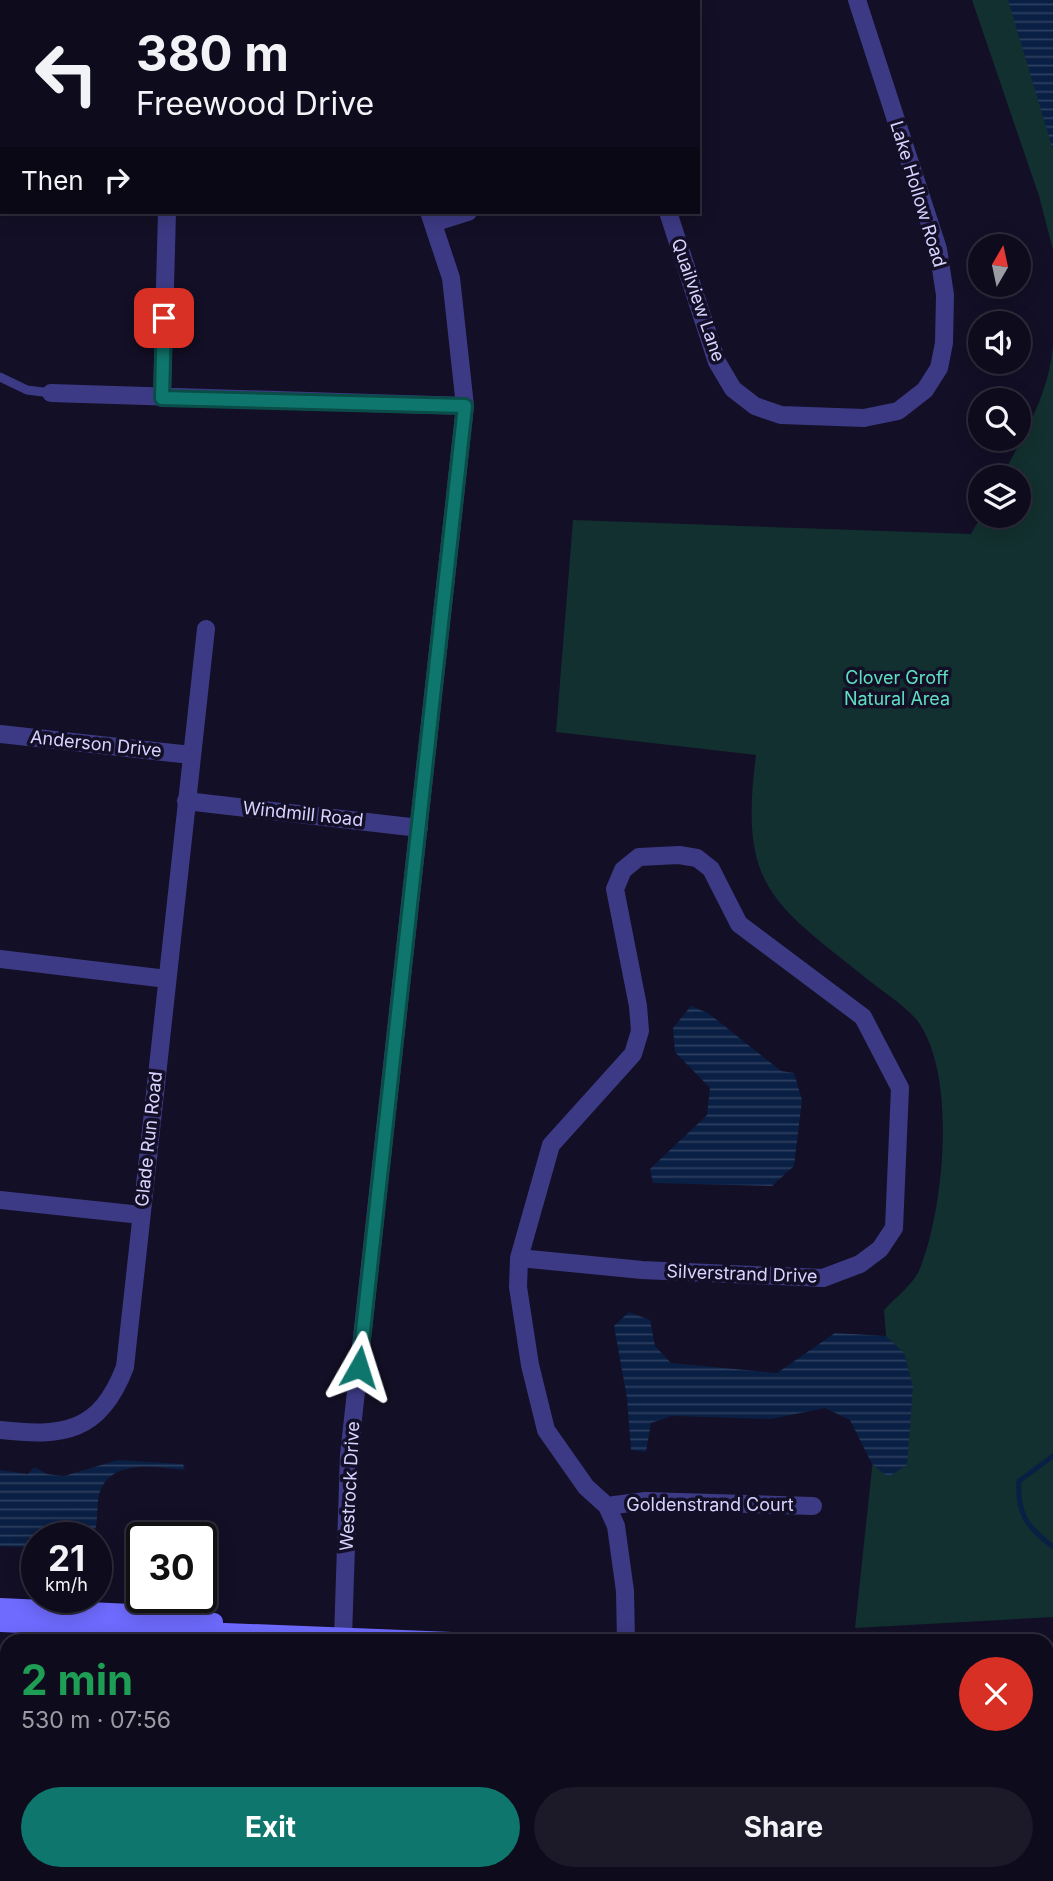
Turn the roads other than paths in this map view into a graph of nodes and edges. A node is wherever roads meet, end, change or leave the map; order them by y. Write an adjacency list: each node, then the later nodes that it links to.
1 (857, 0): 7 (street, Lake Hollow Road)
2 (167, 214): 9 (street)
3 (453, 214): 5 (street)
4 (669, 214): 7 (street, Quailview Lane)
5 (431, 217): 10 (street, Westrock Drive)
6 (0, 377): 8 (lane)
7 (925, 390)
8 (51, 393): 9 (street)
9 (162, 398): 10 (street)
10 (465, 406): 15 (street, Westrock Drive)
11 (206, 629): 13 (street, Glade Run Road)
12 (0, 734): 13 (street, Anderson Drive)
13 (191, 755): 14 (street, Glade Run Road)
14 (186, 801): 15 (street, Windmill Road); 17 (street, Glade Run Road)
15 (419, 828): 28 (street, Westrock Drive)
16 (0, 959): 17 (street)
17 (167, 979): 19 (street, Glade Run Road)
18 (0, 1200): 19 (street)
19 (141, 1215): 21 (street, Glade Run Road)
20 (519, 1258): 20 (street, Silverstrand Drive); 22 (street)
21 (0, 1430)
22 (607, 1506): 23 (street, Goldenstrand Court); 29 (street)
23 (813, 1506)
24 (0, 1607): 27 (main road)
25 (0, 1623): 26 (main road)
26 (270, 1634)
27 (317, 1634)
28 (343, 1634)
29 (626, 1634)

